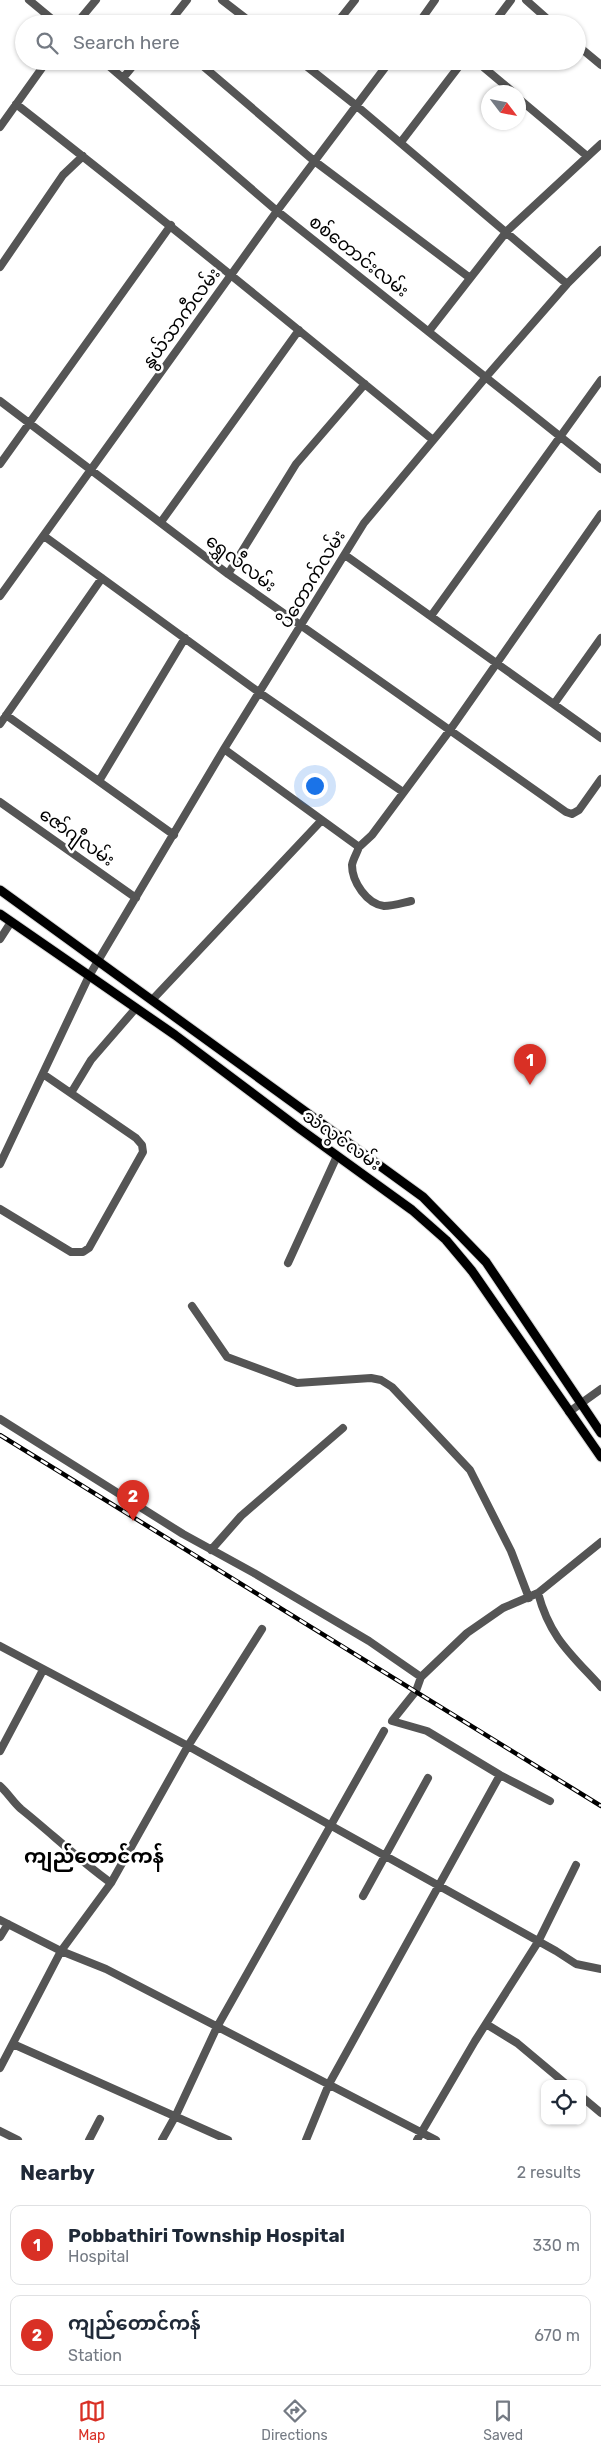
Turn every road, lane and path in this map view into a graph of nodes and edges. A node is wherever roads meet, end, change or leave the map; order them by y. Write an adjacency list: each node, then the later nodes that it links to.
1 (29, 0): 9 (street)
2 (96, 0): 10 (street)
3 (187, 0): 11 (street)
4 (222, 0): 12 (street)
5 (355, 0): 13 (street)
6 (435, 0): 14 (street)
7 (511, 0): 15 (street)
8 (526, 0): 16 (street)
9 (47, 15)
10 (84, 15)
11 (175, 15)
12 (241, 15)
13 (343, 15)
14 (424, 15)
15 (499, 15)
16 (543, 15)
17 (586, 53): 18 (street)
18 (601, 66)
19 (41, 70): 29 (street)
20 (114, 70): 27 (street, စစ်တောင်းလမ်း)
21 (130, 70): 27 (street)
22 (209, 70): 37 (street)
23 (313, 70): 31 (street)
24 (384, 70): 31 (street, နွယ်သာကီလမ်း)
25 (456, 70): 33 (street)
26 (487, 70): 28 (street)
27 (123, 78): 38 (street, စစ်တောင်းလမ်း)
28 (505, 85)
29 (16, 104): 32 (street); 35 (street)
30 (526, 105): 36 (street)
31 (358, 106): 33 (street); 37 (street, နွယ်သာကီလမ်း)
32 (0, 127)
33 (401, 142): 40 (street)
34 (601, 144): 36 (street)
35 (83, 156): 39 (street); 42 (street)
36 (587, 156): 40 (street)
37 (314, 160): 38 (street, နွယ်သာကီလမ်း); 44 (street)
38 (277, 211): 43 (street, နွယ်သာကီလမ်း); 47 (street, စစ်တောင်းလမ်း)
39 (171, 225): 43 (street); 52 (street)
40 (507, 231): 44 (street); 45 (street)
41 (601, 250): 45 (street, ပိတောက်လမ်း)
42 (0, 267)
43 (230, 276): 46 (street); 57 (street, နွယ်သာကီလမ်း)
44 (470, 278): 47 (street)
45 (567, 284): 48 (street, ပိတောက်လမ်း)
46 (299, 330): 50 (street); 59 (street)
47 (429, 331): 48 (street, စစ်တောင်းလမ်း)
48 (486, 377): 53 (street, စစ်တောင်းလမ်း); 54 (street, ပိတောက်လမ်း)
49 (601, 380): 53 (street)
50 (365, 384): 54 (street); 62 (street)
51 (0, 401): 52 (street, ရွှေလီလမ်း)
52 (30, 423): 55 (street); 57 (street, ရွှေလီလမ်း)
53 (560, 436): 56 (street, စစ်တောင်းလမ်း); 65 (street)
54 (433, 440): 61 (street, ပိတောက်လမ်း)
55 (0, 464)
56 (601, 469)
57 (90, 470): 59 (street, ရွှေလီလမ်း); 60 (street, နွယ်သာကီလမ်း)
58 (601, 514): 69 (street)
59 (161, 522): 62 (street, ရွှေလီလမ်း)
60 (44, 536): 63 (street); 64 (street, နွယ်သာကီလမ်း)
61 (345, 555): 65 (street); 66 (street, ပိတောက်လမ်း)
62 (228, 574): 66 (street, ရွှေလီလမ်း)
63 (102, 578): 67 (street); 72 (street)
64 (0, 596)
65 (431, 616): 69 (street)
66 (302, 626): 70 (street, ပိတောက်လမ်း); 74 (street, ရွှေလီလမ်း)
67 (185, 638): 70 (street); 78 (street)
68 (601, 638): 71 (street)
69 (497, 664): 71 (street); 74 (street)
70 (260, 692): 76 (street, ပိတောက်လမ်း); 79 (street)
71 (554, 704): 75 (street)
72 (6, 715): 73 (street); 78 (street)
73 (0, 724)
74 (450, 730): 77 (street, ရွှေလီလမ်း); 79 (street)
75 (601, 738)
76 (224, 749): 81 (street); 82 (street, ပိတောက်လမ်း)
77 (601, 778)
78 (99, 781): 82 (street)
79 (403, 792): 83 (street)
80 (0, 802): 85 (street, ဇော်ဂျီလမ်း)
81 (322, 821): 83 (street); 92 (street)
82 (174, 835): 85 (street, ပိတောက်လမ်း)
83 (359, 847): 86 (street)
84 (0, 890): 90 (main road)
85 (136, 898): 90 (street, ပိတောက်လမ်း)
86 (411, 901)
87 (0, 914): 88 (main road, သံလွင်လမ်း)
88 (11, 922): 89 (street); 91 (main road, သံလွင်လမ်း)
89 (0, 939)
90 (98, 960): 91 (street, ပိတောက်လမ်း); 92 (main road)
91 (89, 976): 93 (main road, သံလွင်လမ်း); 94 (street, ပိတောက်လမ်း)
92 (153, 999): 102 (main road, သံလွင်လမ်း)
93 (136, 1008): 95 (street); 96 (main road, သံလွင်လမ်း)
94 (43, 1074): 95 (street); 97 (street, ပိတောက်လမ်း)
95 (71, 1093): 98 (street)
96 (336, 1156): 99 (street); 103 (main road, သံလွင်လမ်း)
97 (0, 1164)
98 (0, 1209)
99 (288, 1263)
100 (192, 1306): 111 (street)
101 (601, 1389): 102 (street)
102 (581, 1405): 103 (street); 106 (main road, သံလွင်လမ်း)
103 (569, 1412): 107 (main road, သံလွင်လမ်း)
104 (0, 1420): 109 (street)
105 (343, 1428): 109 (street)
106 (601, 1434)
107 (601, 1457)
108 (601, 1542): 110 (street)
109 (211, 1550): 115 (street)
110 (538, 1593): 111 (street); 116 (street)
111 (529, 1598): 115 (street)
112 (262, 1629): 118 (street)
113 (0, 1646): 114 (street)
114 (43, 1670): 118 (street); 119 (street)
115 (421, 1677): 120 (street)
116 (601, 1687)
117 (384, 1731): 124 (street)
118 (188, 1746): 124 (street); 127 (street)
119 (0, 1751)
120 (500, 1775): 123 (street); 128 (street)
121 (428, 1778): 125 (street)
122 (0, 1786): 127 (street)
123 (550, 1800)
124 (331, 1825): 125 (street); 137 (street)
125 (386, 1855): 128 (street); 129 (street)
126 (576, 1865): 133 (street)
127 (111, 1883): 134 (street)
128 (440, 1886): 133 (street); 141 (street)
129 (362, 1896)
130 (0, 1920): 131 (street)
131 (8, 1924): 132 (street); 134 (street)
132 (0, 1938)
133 (538, 1942): 135 (street); 136 (street)
134 (61, 1951): 137 (street); 138 (street)
135 (601, 1969)
136 (486, 2024): 140 (street); 147 (street)
137 (217, 2026): 141 (street); 144 (street)
138 (13, 2044): 139 (street); 144 (street)
139 (0, 2068)
140 (561, 2080)
141 (329, 2084): 147 (street); 152 (street)
142 (586, 2100): 143 (street)
143 (601, 2113)
144 (176, 2115): 150 (street); 151 (street)
145 (100, 2119): 149 (street)
146 (0, 2131): 148 (street)
147 (420, 2137): 153 (street)
148 (18, 2140)
149 (89, 2140)
150 (162, 2140)
151 (228, 2140)
152 (306, 2140)
153 (436, 2140)

